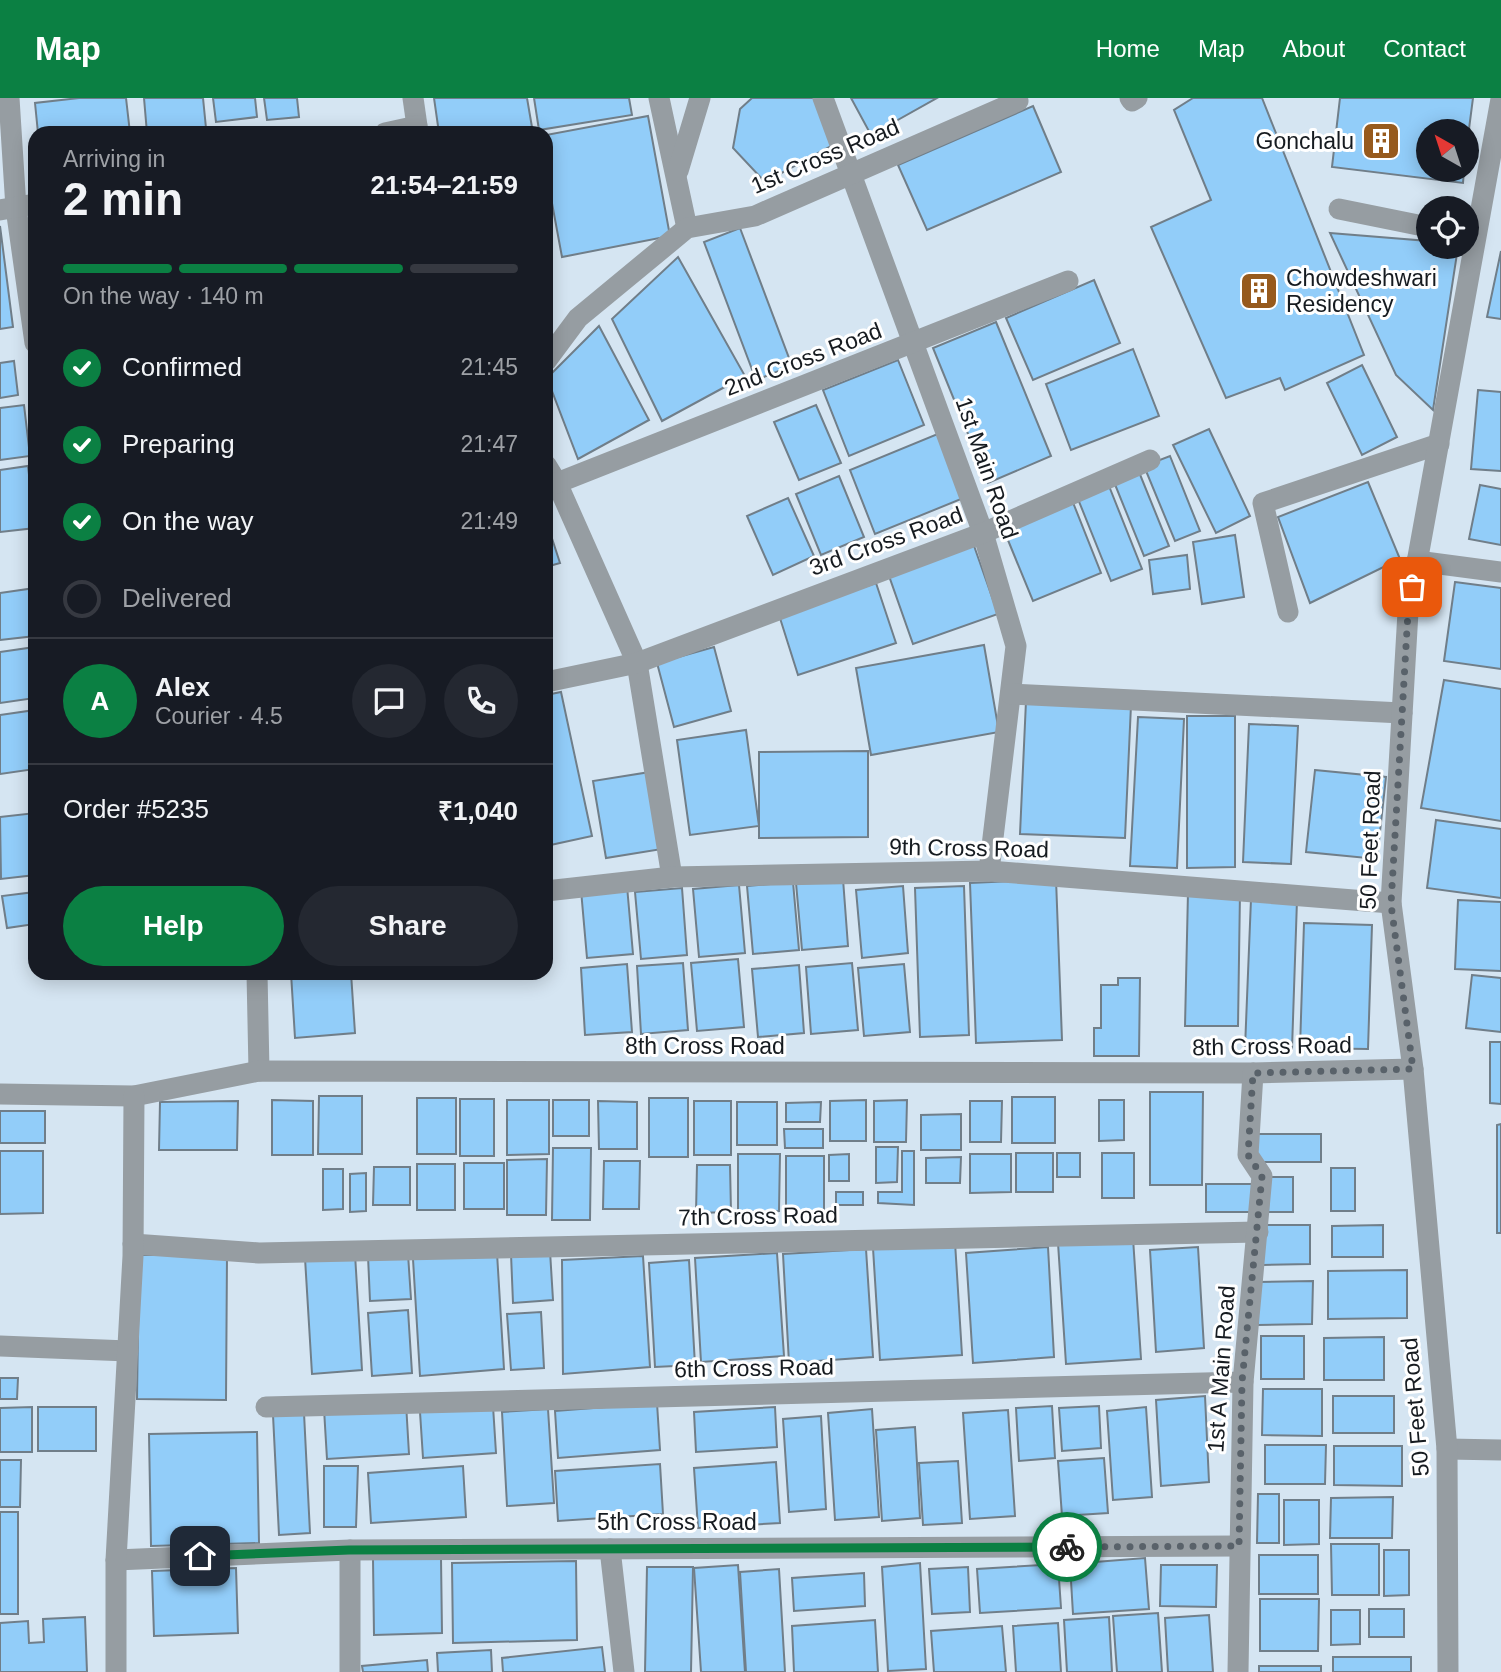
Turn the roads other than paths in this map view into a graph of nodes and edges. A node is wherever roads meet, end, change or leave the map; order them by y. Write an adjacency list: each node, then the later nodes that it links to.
1 (9, 98): 14 (street)
2 (413, 98): 10 (street)
3 (659, 98): 11 (street)
4 (700, 98): 11 (street)
5 (823, 98): 12 (street, 1st Main Road)
6 (1130, 98): 7 (street)
7 (1137, 98)
8 (1501, 99): 13 (street, 50 Feet Road)
9 (1018, 101): 12 (street, 1st Cross Road)
10 (417, 126)
11 (677, 173): 17 (street)
12 (849, 175): 17 (street, 1st Cross Road); 21 (street, 1st Main Road)
13 (1479, 199)
14 (17, 207): 20 (street)
15 (1339, 209): 16 (street)
16 (1416, 225)
17 (687, 228): 22 (street)
18 (1467, 259): 23 (street, 50 Feet Road)
19 (1068, 281): 21 (street, 2nd Cross Road)
20 (28, 290)
21 (914, 344): 25 (street, 2nd Cross Road); 27 (street, 1st Main Road)
22 (553, 352)
23 (1438, 444): 28 (street, 50 Feet Road); 30 (street)
24 (1150, 460): 27 (street, 3rd Cross Road)
25 (553, 473)
26 (553, 478): 31 (street)
27 (983, 533): 31 (street, 3rd Cross Road); 33 (street, 1st Main Road)
28 (1417, 561): 29 (street); 34 (street, 50 Feet Road)
29 (1501, 572)
30 (1288, 612)
31 (636, 663): 32 (street, 3rd Cross Road); 36 (street)
32 (553, 681)
33 (1011, 694): 34 (street); 35 (street, 1st Main Road)
34 (1402, 713): 38 (street, 50 Feet Road)
35 (989, 871): 36 (street, 9th Cross Road); 38 (street, 9th Cross Road)
36 (672, 877): 37 (street, 9th Cross Road)
37 (553, 890)
38 (1391, 904): 40 (street, 50 Feet Road)
39 (257, 980): 41 (street)
40 (1413, 1069): 42 (street, 8th Cross Road); 51 (street, 50 Feet Road)
41 (259, 1071): 42 (street, 8th Cross Road); 44 (street, 8th Cross Road)
42 (1253, 1073): 45 (street, 1st A Main Road)
43 (0, 1094): 44 (street, 8th Cross Road)
44 (134, 1096): 46 (street)
45 (1258, 1232): 46 (street, 7th Cross Road); 49 (street, 1st A Main Road)
46 (133, 1244): 48 (street)
47 (0, 1346): 48 (street)
48 (128, 1351): 56 (street)
49 (1242, 1382): 50 (street, 6th Cross Road); 53 (street, 1st A Main Road)
50 (266, 1406)
51 (1447, 1449): 52 (street); 61 (street, 50 Feet Road)
52 (1501, 1450)
53 (1239, 1546): 54 (street, 5th Cross Road); 60 (street, 1st A Main Road)
54 (610, 1549): 55 (street, 5th Cross Road); 59 (street)
55 (349, 1550): 56 (street, 5th Cross Road); 58 (street)
56 (116, 1560): 57 (street)
57 (116, 1672)
58 (350, 1672)
59 (624, 1672)
60 (1238, 1672)
61 (1448, 1672)

